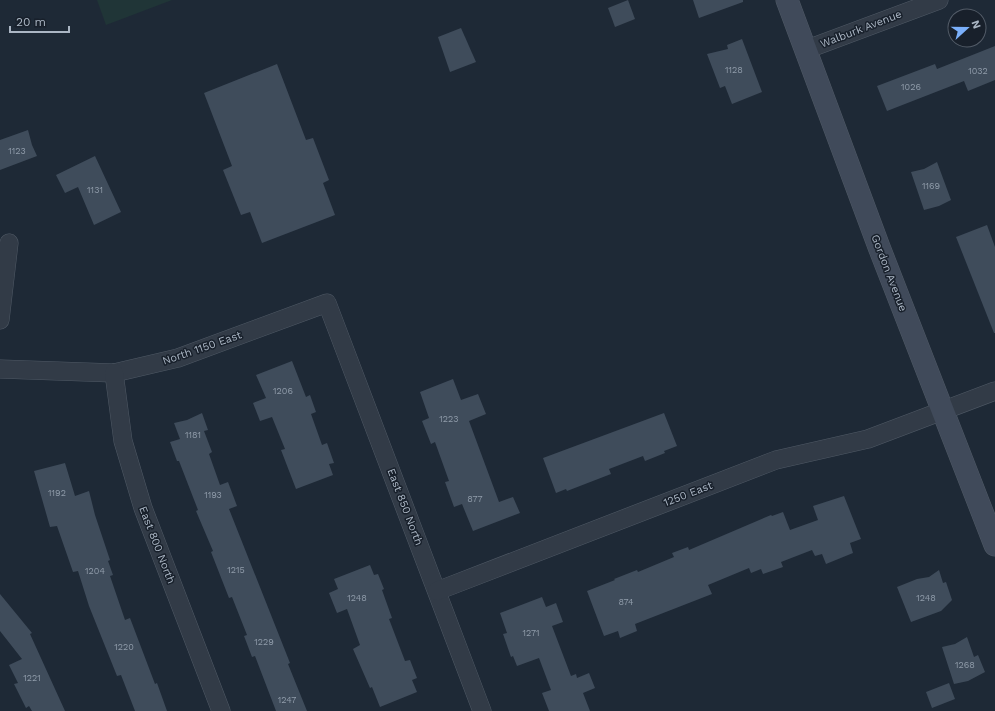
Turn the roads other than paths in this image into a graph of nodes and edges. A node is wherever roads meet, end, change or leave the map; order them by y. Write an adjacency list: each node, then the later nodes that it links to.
1 (787, 0): 3 (main road, Gordon Avenue)
2 (939, 0): 3 (street, Walburk Avenue)
3 (805, 50): 10 (main road, Gordon Avenue)
4 (9, 243): 6 (street)
5 (327, 303): 8 (street, North 1150 East); 12 (street, East 850 North)
6 (0, 320)
7 (0, 369): 8 (street, North 1150 East)
8 (114, 373): 13 (street, East 800 North)
9 (995, 391): 10 (street, 1250 East)
10 (943, 411): 11 (main road, Gordon Avenue); 12 (street, 1250 East)
11 (995, 545)
12 (437, 591): 14 (street, East 850 North)
13 (221, 711)
14 (482, 711)

